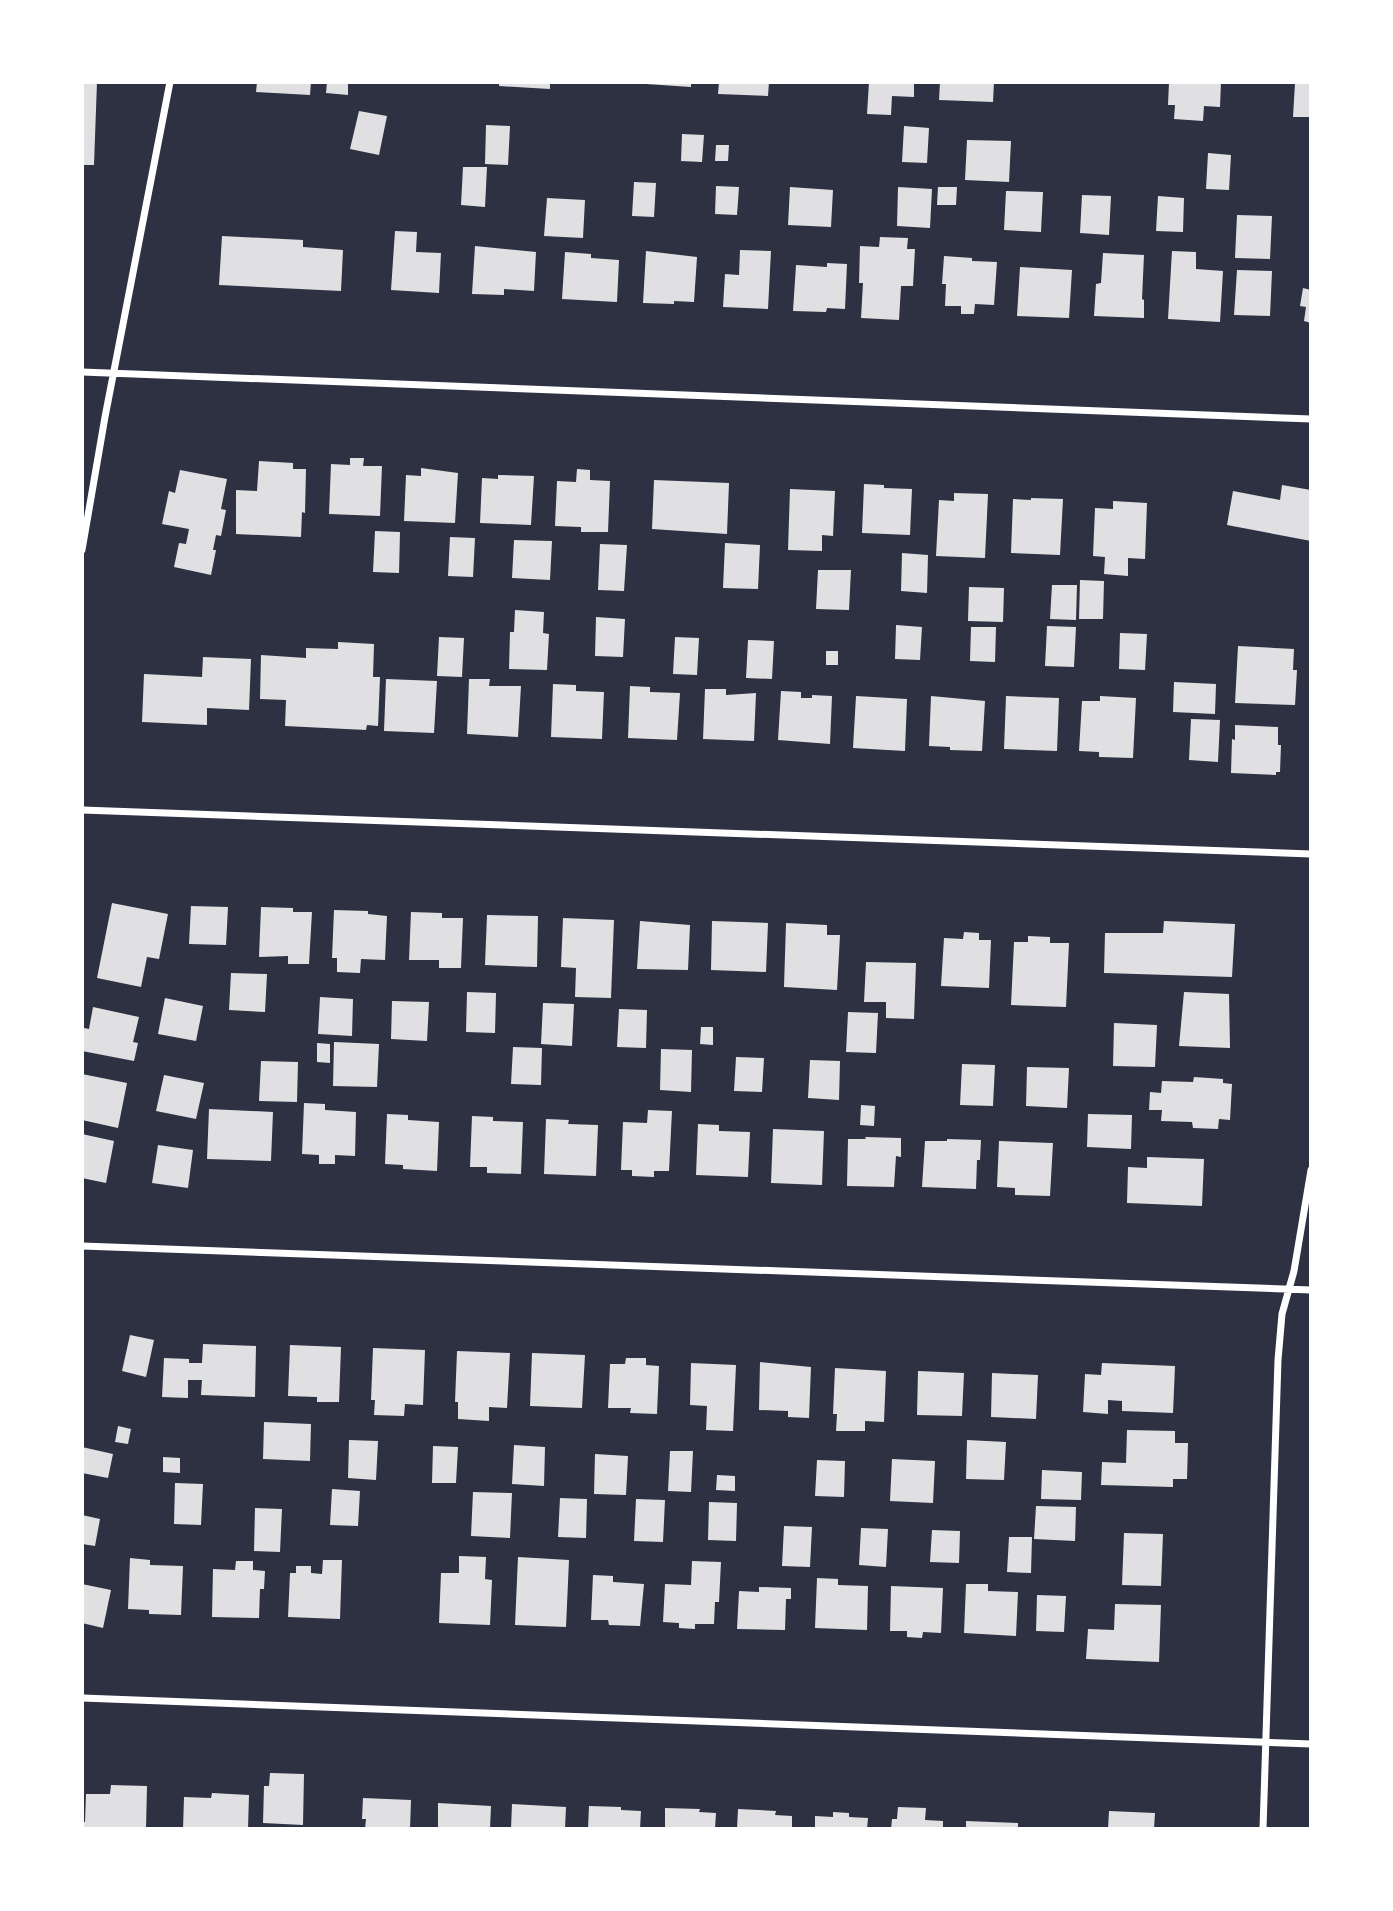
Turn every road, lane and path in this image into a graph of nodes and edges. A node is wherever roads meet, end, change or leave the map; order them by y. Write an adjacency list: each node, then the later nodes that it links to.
1 (170, 82): 3 (street)
2 (82, 372): 3 (street)
3 (114, 374): 4 (street); 5 (street)
4 (1311, 419)
5 (82, 550)
6 (82, 810): 7 (street)
7 (1311, 854)
8 (1311, 1170): 10 (street)
9 (82, 1246): 10 (street)
10 (1289, 1289): 11 (street); 13 (street)
11 (1311, 1290)
12 (82, 1698): 13 (street)
13 (1265, 1742): 14 (street); 15 (street)
14 (1311, 1744)
15 (1263, 1829)

